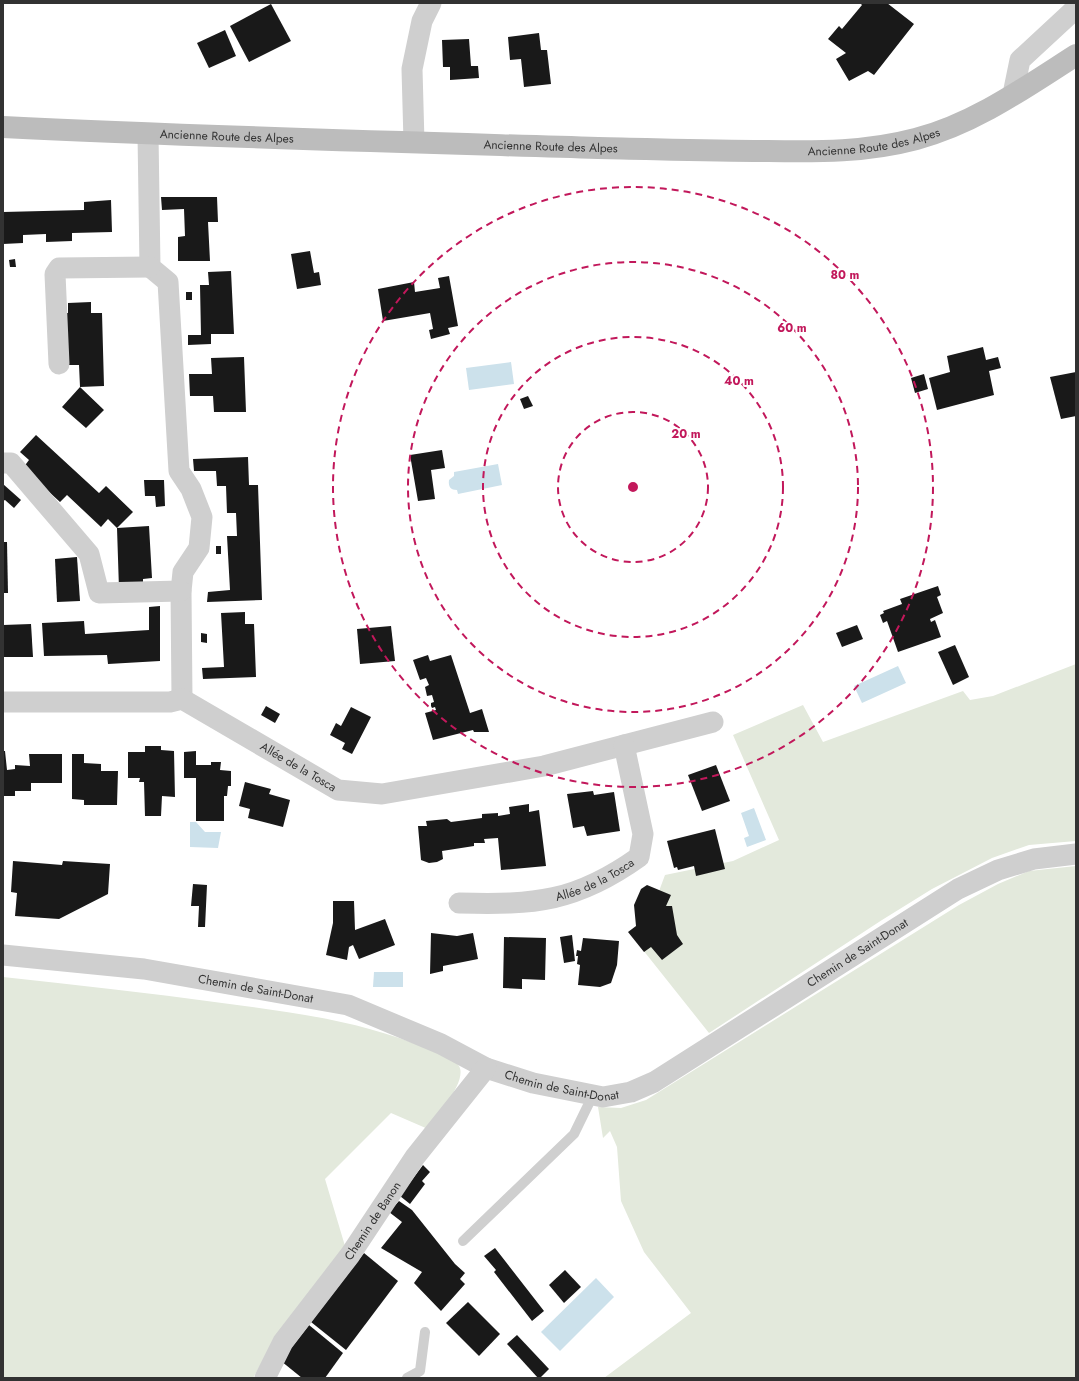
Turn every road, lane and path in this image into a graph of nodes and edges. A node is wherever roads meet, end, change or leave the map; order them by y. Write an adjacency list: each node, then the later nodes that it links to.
1 (431, 3): 7 (street)
2 (1076, 5): 4 (street)
3 (1076, 55): 4 (main road, Ancienne Route des Alpes)
4 (1013, 94): 7 (main road, Ancienne Route des Alpes)
5 (3, 127): 6 (main road, Ancienne Route des Alpes)
6 (148, 134): 7 (main road, Ancienne Route des Alpes); 8 (street)
7 (414, 142)
8 (150, 267): 9 (street); 11 (street)
9 (59, 364)
10 (3, 463): 11 (street)
11 (181, 591): 12 (street)
12 (182, 699): 13 (street); 15 (street, Allée de la Tosca)
13 (3, 702)
14 (713, 722): 15 (street, Allée de la Tosca)
15 (624, 745): 17 (street, Allée de la Tosca)
16 (1076, 854): 20 (street, Chemin de Saint-Donat)
17 (459, 903)
18 (3, 955): 19 (street, Chemin de Saint-Donat)
19 (486, 1068): 20 (street, Chemin de Saint-Donat); 23 (street, Chemin de Banon)
20 (593, 1095): 21 (lane)
21 (462, 1242)
22 (425, 1332): 24 (lane)
23 (265, 1378)
24 (407, 1378)

